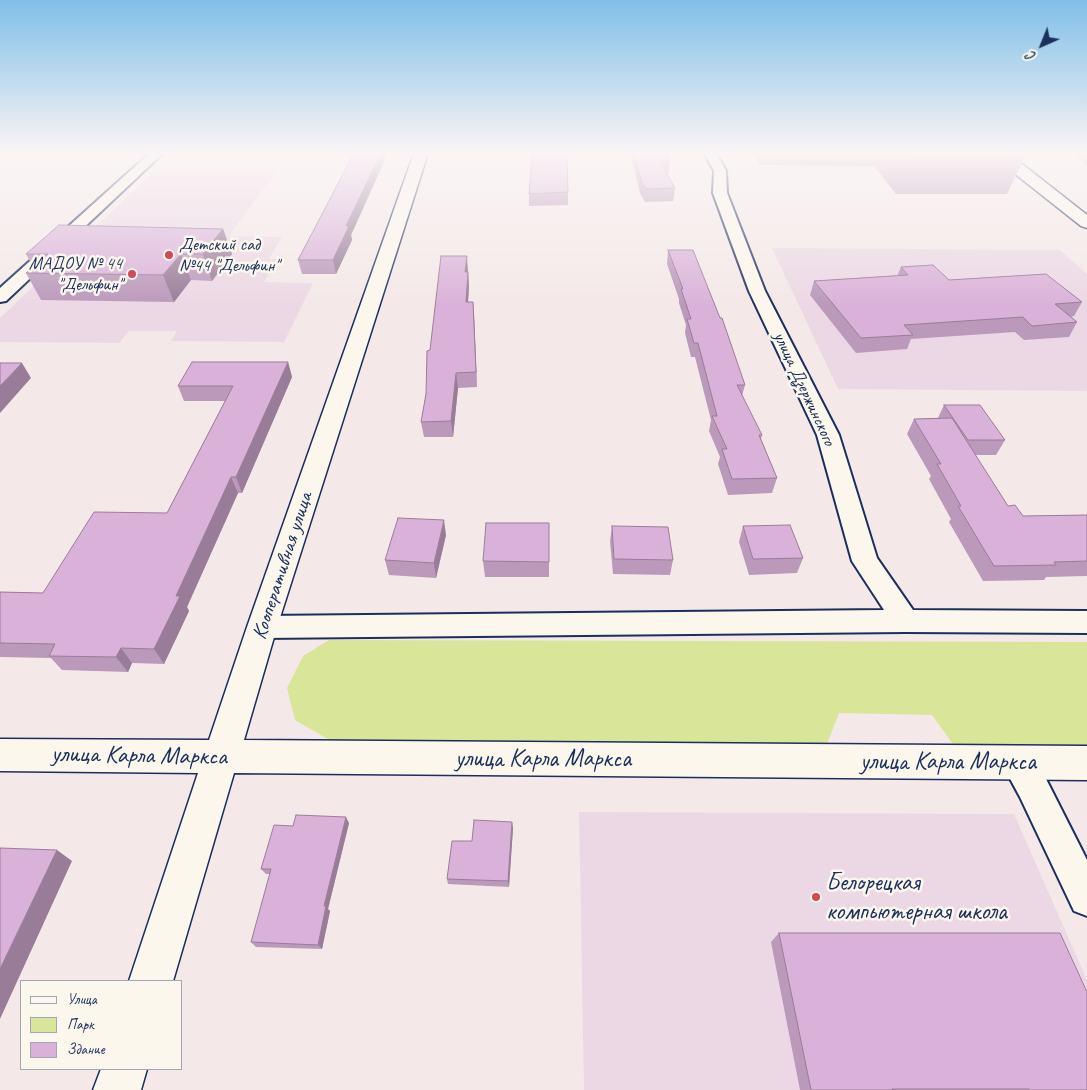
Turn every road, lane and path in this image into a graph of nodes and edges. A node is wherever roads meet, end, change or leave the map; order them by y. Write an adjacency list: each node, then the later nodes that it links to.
1 (102, 204): 6 (street)
2 (404, 204): 9 (street, Кооперативная улица)
3 (724, 204): 7 (street, улица Дзержинского)
4 (1062, 204): 5 (street)
5 (1087, 223)
6 (0, 297)
7 (906, 621): 8 (street); 9 (street)
8 (1087, 622)
9 (262, 627): 11 (street, Кооперативная улица)
10 (0, 755): 11 (street, улица Карла Маркса)
11 (222, 758): 12 (street, улица Карла Маркса); 15 (street, Кооперативная улица)
12 (1017, 762): 13 (street, улица Карла Маркса); 14 (street)
13 (1087, 763)
14 (1087, 898)
15 (152, 980)
16 (124, 1070): 17 (street)
17 (117, 1090)

